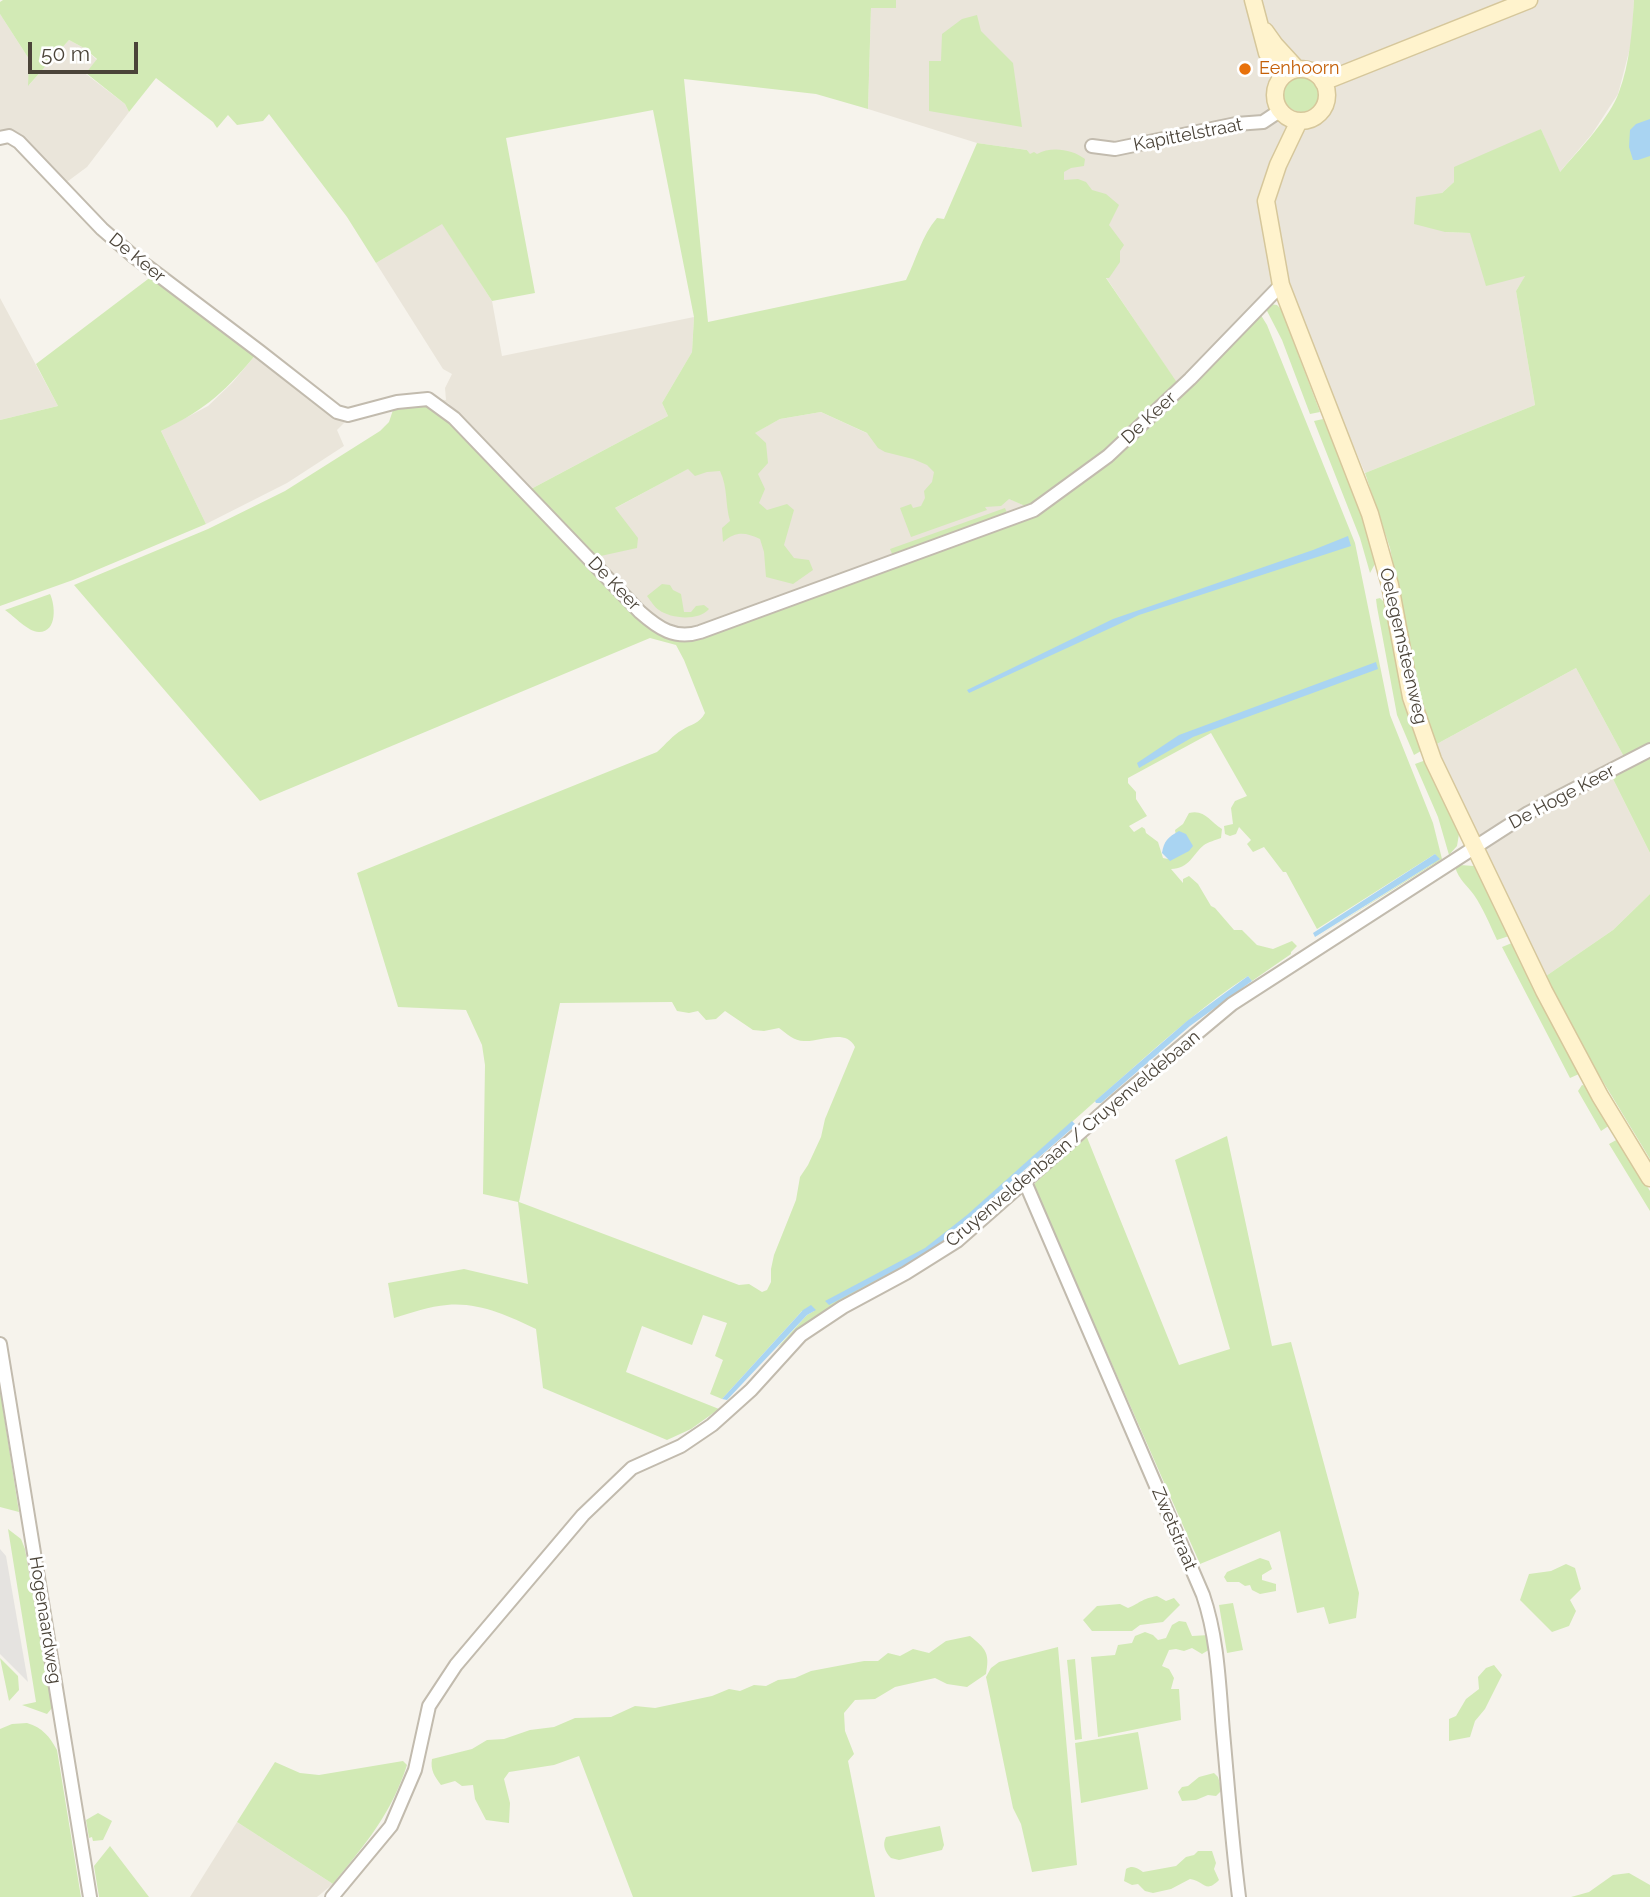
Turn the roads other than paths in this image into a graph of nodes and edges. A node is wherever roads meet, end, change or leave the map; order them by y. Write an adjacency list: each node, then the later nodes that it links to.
1 (1253, 0): 3 (street)
2 (1529, 0): 6 (street)
3 (1256, 18): 4 (street); 5 (street)
4 (1297, 69): 5 (street); 6 (street)
5 (1282, 77): 7 (street)
6 (1323, 82): 7 (street)
7 (1288, 115): 9 (street, Kapittelstraat); 10 (street, Oelegemsteenweg)
8 (0, 138): 10 (street, De Keer)
9 (1092, 146)
10 (1281, 285): 12 (street, Oelegemsteenweg)
11 (1650, 750): 12 (street, De Hoge Keer)
12 (1475, 847): 13 (street, Oelegemsteenweg); 14 (street, Cruyenveldenbaan / Cruyenveldebaan)
13 (1650, 1178)
14 (1025, 1182): 17 (street, Cruyenveldenbaan / Cruyenveldebaan); 18 (street, Zwetstraat)
15 (0, 1344): 16 (street, Hogenaardweg)
16 (90, 1897)
17 (332, 1897)
18 (1239, 1897)

